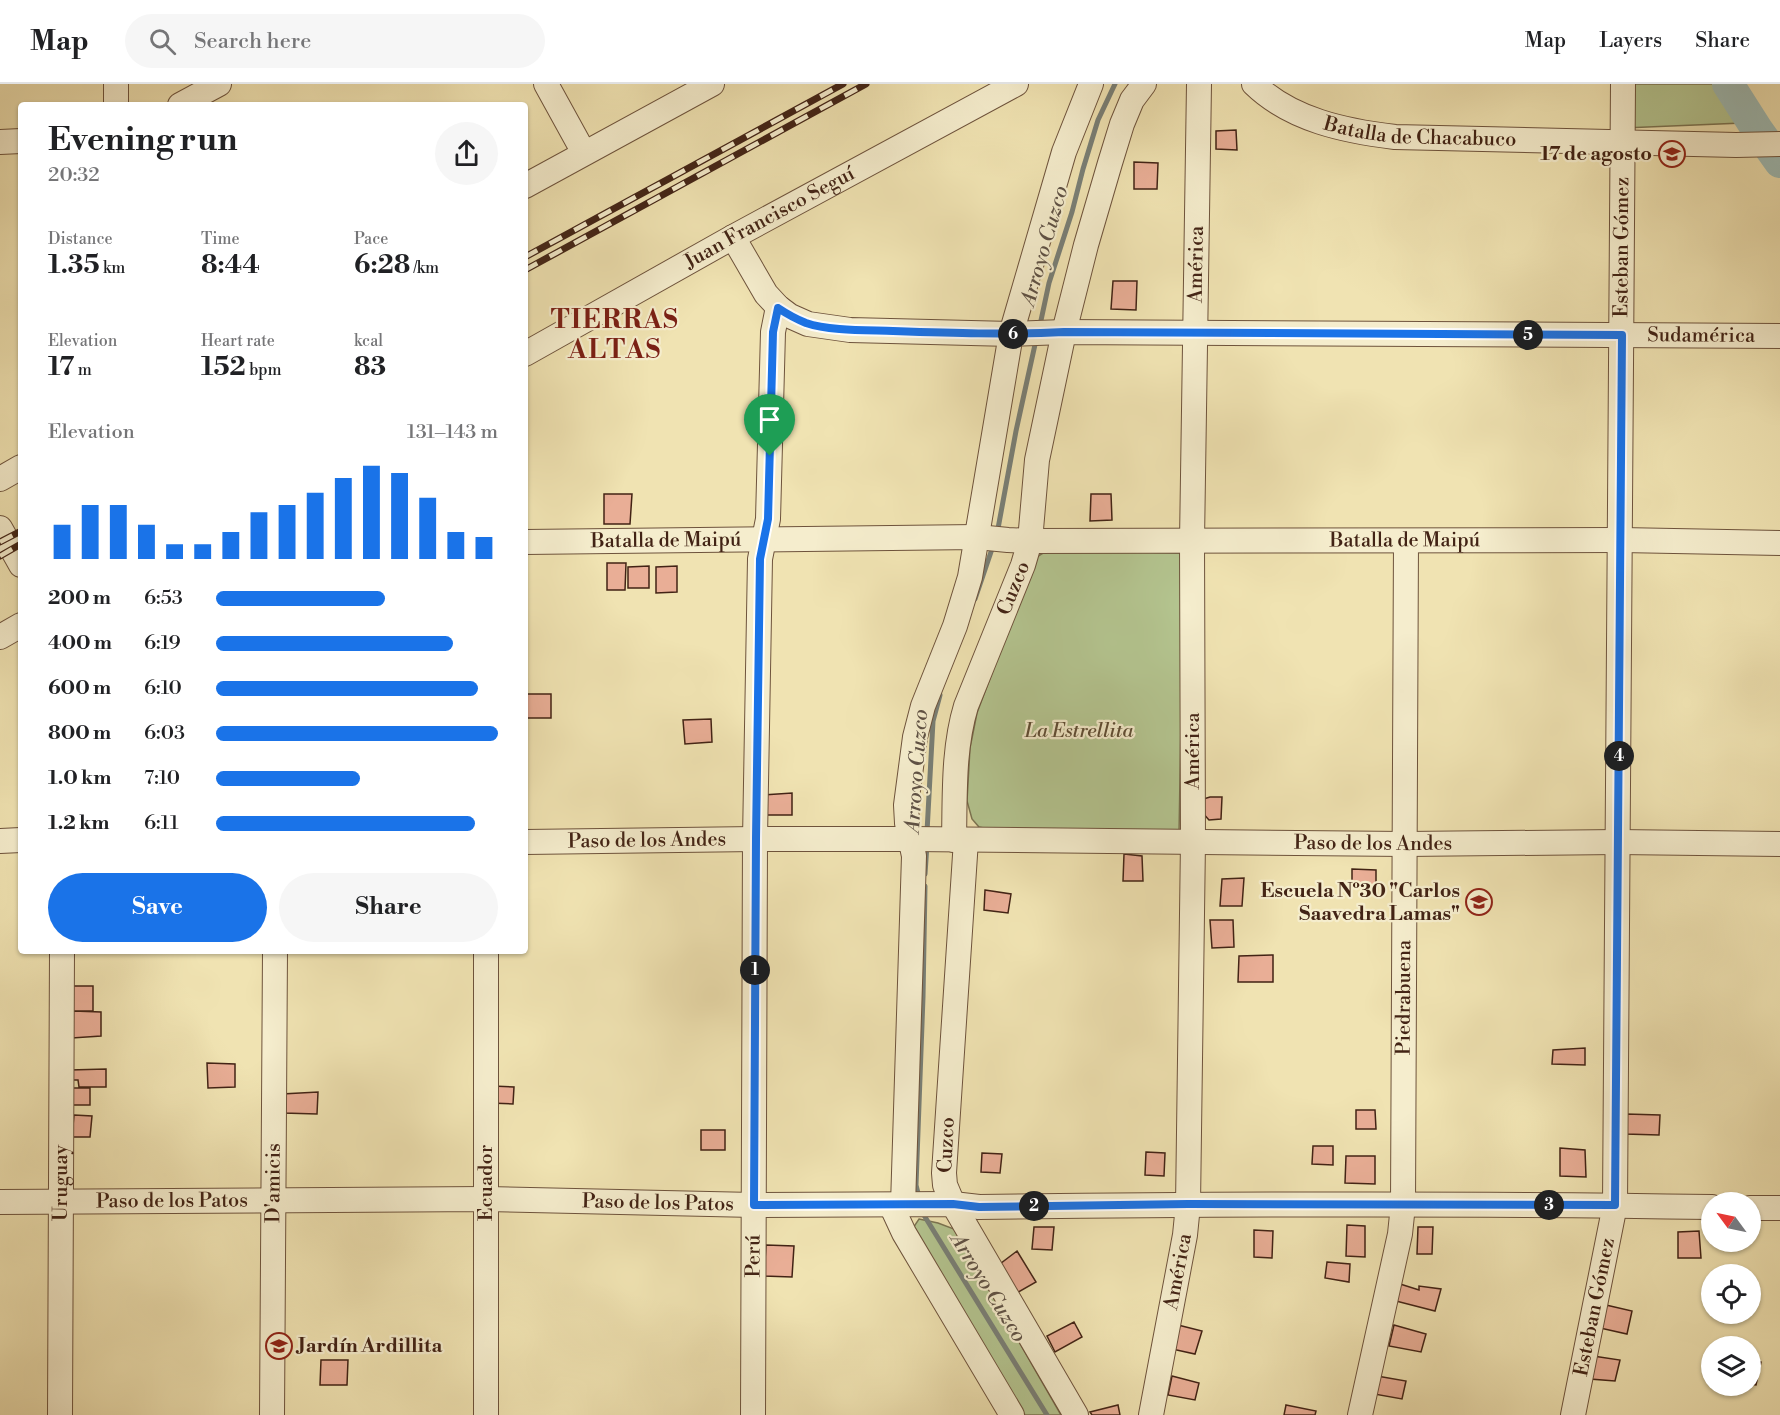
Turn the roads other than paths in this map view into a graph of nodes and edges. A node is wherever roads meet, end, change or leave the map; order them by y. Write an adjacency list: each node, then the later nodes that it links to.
1 (116, 84): 11 (street)
2 (219, 84): 12 (street)
3 (546, 84): 17 (street)
4 (712, 84): 17 (street)
5 (1016, 84): 19 (street, Juan Francisco Seguí)
6 (1091, 84): 22 (street)
7 (1144, 84): 21 (street, Cuzco)
8 (1199, 84): 23 (street, América)
9 (1254, 84): 15 (street, Batalla de Chacabuco)
10 (1623, 84): 15 (street, Esteban Gómez)
11 (116, 102)
12 (186, 102)
13 (18, 141): 14 (street)
14 (0, 142)
15 (1623, 142): 16 (street, Batalla de Chacabuco); 24 (street, Esteban Gómez)
16 (1780, 144)
17 (584, 153): 18 (street)
18 (528, 184)
19 (733, 237): 20 (street, Sudamérica); 26 (street, Juan Francisco Seguí)
20 (778, 308): 22 (street, Sudamérica); 30 (street, Perú)
21 (1058, 332): 22 (street, Sudamérica); 23 (street, Sudamérica); 31 (street, Cuzco)
22 (1016, 334): 31 (street)
23 (1196, 334): 24 (street, Sudamérica); 33 (street, América)
24 (1622, 335): 25 (street, Sudamérica); 32 (street, Esteban Gómez)
25 (1780, 336)
26 (528, 352)
27 (18, 469): 28 (street)
28 (0, 479)
29 (0, 528): 37 (street)
30 (764, 538): 31 (street, Batalla de Maipú); 35 (street, Batalla de Maipú); 40 (street, Perú)
31 (1001, 539): 33 (street, Batalla de Maipú); 41 (street, Cuzco); 41 (street)
32 (1621, 540): 34 (street, Batalla de Maipú); 36 (street, Batalla de Maipú); 46 (street, Esteban Gómez)
33 (1192, 541): 34 (street, Batalla de Maipú); 44 (street, América)
34 (1406, 541): 47 (street, Piedrabuena)
35 (528, 542)
36 (1780, 543)
37 (18, 560)
38 (18, 627): 39 (street)
39 (0, 637)
40 (756, 839): 41 (street, Paso de los Andes); 45 (street, Paso de los Andes); 57 (street, Perú)
41 (937, 839): 44 (street, Paso de los Andes); 58 (street); 58 (street, Cuzco)
42 (18, 840): 43 (street)
43 (0, 841)
44 (1193, 841): 47 (street, Paso de los Andes); 56 (street, América)
45 (528, 842)
46 (1618, 842): 47 (street, Paso de los Andes); 48 (street, Paso de los Andes); 60 (street, Esteban Gómez)
47 (1405, 844): 59 (street, Piedrabuena)
48 (1780, 844)
49 (62, 954): 55 (street, Uruguay)
50 (275, 954): 52 (street, D'amicis)
51 (486, 954): 53 (street, Ecuador)
52 (272, 1199): 53 (street, Paso de los Patos); 55 (street, Paso de los Patos); 65 (street, D'amicis)
53 (486, 1199): 57 (street, Paso de los Patos); 66 (street, Ecuador)
54 (0, 1202): 55 (street, Paso de los Patos)
55 (60, 1202): 64 (street, Uruguay)
56 (1188, 1204): 58 (street, Paso de los Patos); 59 (street, Paso de los Patos); 70 (street, América)
57 (754, 1205): 58 (street, Paso de los Patos); 67 (street, Perú)
58 (919, 1205): 68 (street); 69 (street, Cuzco)
59 (1403, 1205): 60 (street, Paso de los Patos); 71 (street, Piedrabuena)
60 (1615, 1205): 61 (street, Paso de los Patos); 72 (street, Esteban Gómez)
61 (1701, 1207)
62 (1761, 1208): 63 (street)
63 (1780, 1208)
64 (60, 1415)
65 (272, 1415)
66 (486, 1415)
67 (753, 1415)
68 (1012, 1415)
69 (1076, 1415)
70 (1151, 1415)
71 (1360, 1415)
72 (1573, 1415)

